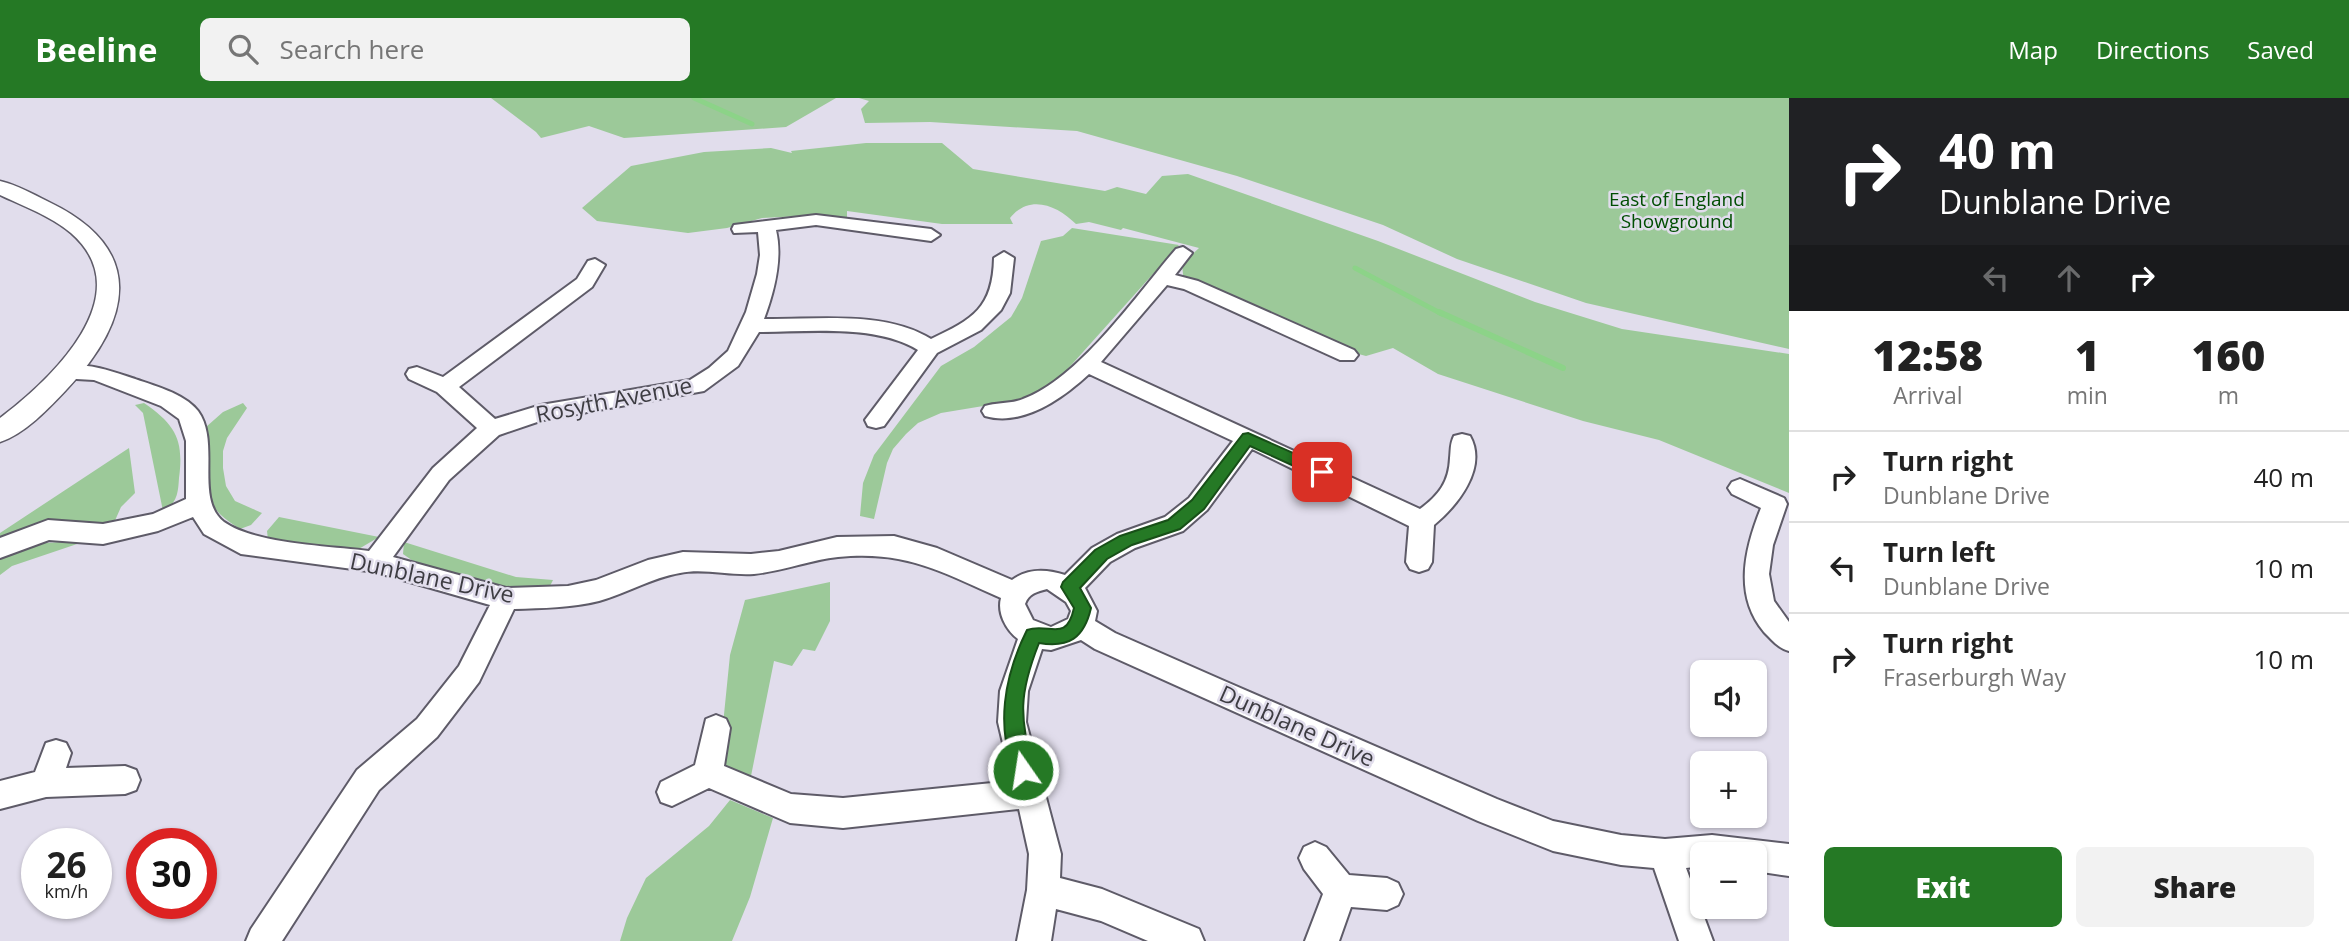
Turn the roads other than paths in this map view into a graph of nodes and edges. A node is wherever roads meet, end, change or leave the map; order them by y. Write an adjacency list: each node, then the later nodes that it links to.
1 (0, 187): 13 (street)
2 (766, 226): 3 (street); 4 (street); 9 (street, Rosyth Avenue)
3 (741, 229)
4 (931, 235)
5 (1183, 253): 8 (street)
6 (1004, 258): 10 (street)
7 (595, 265): 15 (street)
8 (1161, 277): 11 (street); 12 (street)
9 (753, 325): 10 (street); 18 (street, Rosyth Avenue)
10 (930, 348): 17 (street)
11 (1347, 355)
12 (1087, 365): 16 (street); 20 (street)
13 (67, 373): 19 (street); 23 (street)
14 (417, 374): 15 (street)
15 (444, 387): 18 (street)
16 (993, 411)
17 (876, 420)
18 (491, 429): 27 (street, Rosyth Avenue)
19 (0, 432)
20 (1248, 438): 25 (street); 29 (street)
21 (1462, 442): 25 (street)
22 (1740, 488): 24 (street)
23 (198, 504): 26 (street); 27 (street, Dunblane Drive)
24 (1782, 508): 34 (street)
25 (1422, 521): 28 (street)
26 (0, 548)
27 (375, 562): 31 (street, Dunblane Drive)
28 (1419, 562)
29 (1069, 587): 30 (street); 32 (street)
30 (1015, 593): 31 (street, Dunblane Drive); 33 (street)
31 (506, 599): 51 (street)
32 (1079, 625): 33 (street); 44 (street, Dunblane Drive)
33 (1033, 635): 41 (street)
34 (1789, 640)
35 (716, 728): 37 (street)
36 (57, 753): 39 (street)
37 (708, 773): 40 (street); 41 (street)
38 (125, 780): 39 (street)
39 (46, 783): 42 (street)
40 (672, 792)
41 (1029, 794): 48 (street)
42 (0, 795)
43 (1690, 851): 44 (street, Dunblane Drive)
44 (1665, 853): 55 (street)
45 (1767, 857): 47 (street)
46 (1315, 858): 49 (street)
47 (1789, 860)
48 (1043, 890): 52 (street); 53 (street)
49 (1341, 890): 50 (street); 54 (street)
50 (1387, 894)
51 (264, 941)
52 (1034, 941)
53 (1186, 941)
54 (1322, 941)
55 (1696, 941)

